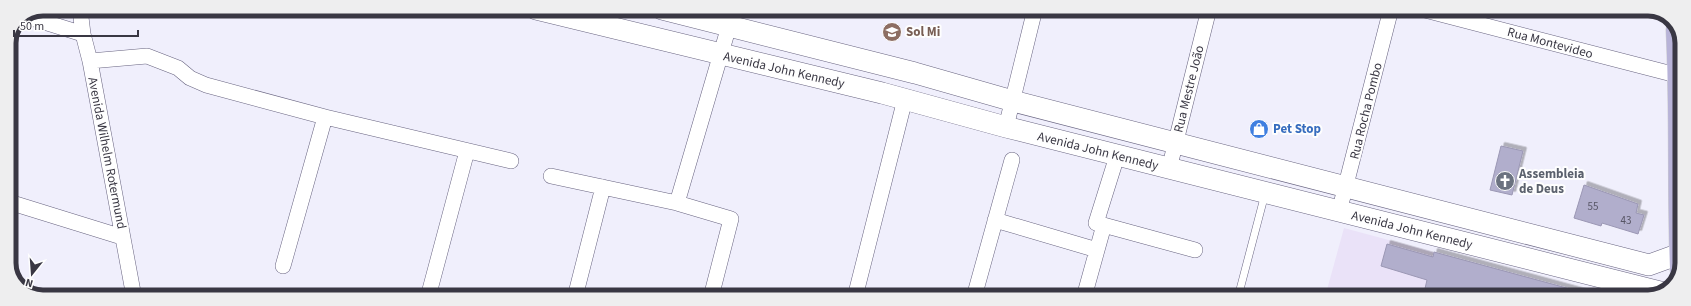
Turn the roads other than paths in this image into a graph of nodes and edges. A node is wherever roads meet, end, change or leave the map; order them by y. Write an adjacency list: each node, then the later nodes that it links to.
1 (81, 16): 10 (street, Avenida Wilhelm Rotermund)
2 (564, 16): 11 (main road, Avenida John Kennedy)
3 (716, 16): 9 (main road, Avenida John Kennedy)
4 (1033, 16): 15 (street)
5 (1207, 16): 18 (street, Rua Mestre João)
6 (1389, 16): 26 (street, Rua Rocha Pombo)
7 (1448, 16): 13 (street, Rua Montevideo)
8 (33, 18): 10 (street)
9 (731, 18): 11 (street); 15 (main road, Avenida John Kennedy)
10 (83, 34): 12 (street, Avenida Wilhelm Rotermund)
11 (721, 55): 14 (main road, Avenida John Kennedy); 29 (street)
12 (90, 61): 16 (street); 33 (street, Avenida Wilhelm Rotermund)
13 (1675, 75)
14 (905, 99): 17 (main road, Avenida John Kennedy); 42 (street)
15 (1013, 101): 17 (street); 18 (main road, Avenida John Kennedy)
16 (325, 117): 19 (street); 37 (street)
17 (1006, 128): 20 (main road, Avenida John Kennedy)
18 (1176, 142): 23 (street, Rua Mestre João); 26 (main road, Avenida John Kennedy)
19 (467, 151): 22 (street); 39 (street)
20 (1117, 156): 23 (main road, Avenida John Kennedy); 32 (street)
21 (1012, 160): 31 (street)
22 (511, 161)
23 (1169, 169): 27 (main road, Avenida John Kennedy)
24 (551, 176): 25 (street)
25 (603, 187): 29 (street); 40 (street)
26 (1347, 187): 30 (street, Rua Rocha Pombo); 36 (main road, Avenida John Kennedy)
27 (1265, 193): 30 (main road, Avenida John Kennedy); 45 (lane)
28 (16, 204): 33 (street)
29 (677, 204): 41 (street)
30 (1339, 212): 46 (main road, Avenida John Kennedy)
31 (995, 220): 34 (street); 43 (street)
32 (1104, 225): 34 (street); 35 (street)
33 (122, 237): 38 (street, Avenida Wilhelm Rotermund)
34 (1097, 250): 44 (street)
35 (1194, 250)
36 (1675, 260)
37 (283, 266)
38 (133, 290)
39 (430, 290)
40 (577, 290)
41 (712, 290)
42 (857, 290)
43 (976, 290)
44 (1086, 290)
45 (1240, 290)
46 (1652, 290)

